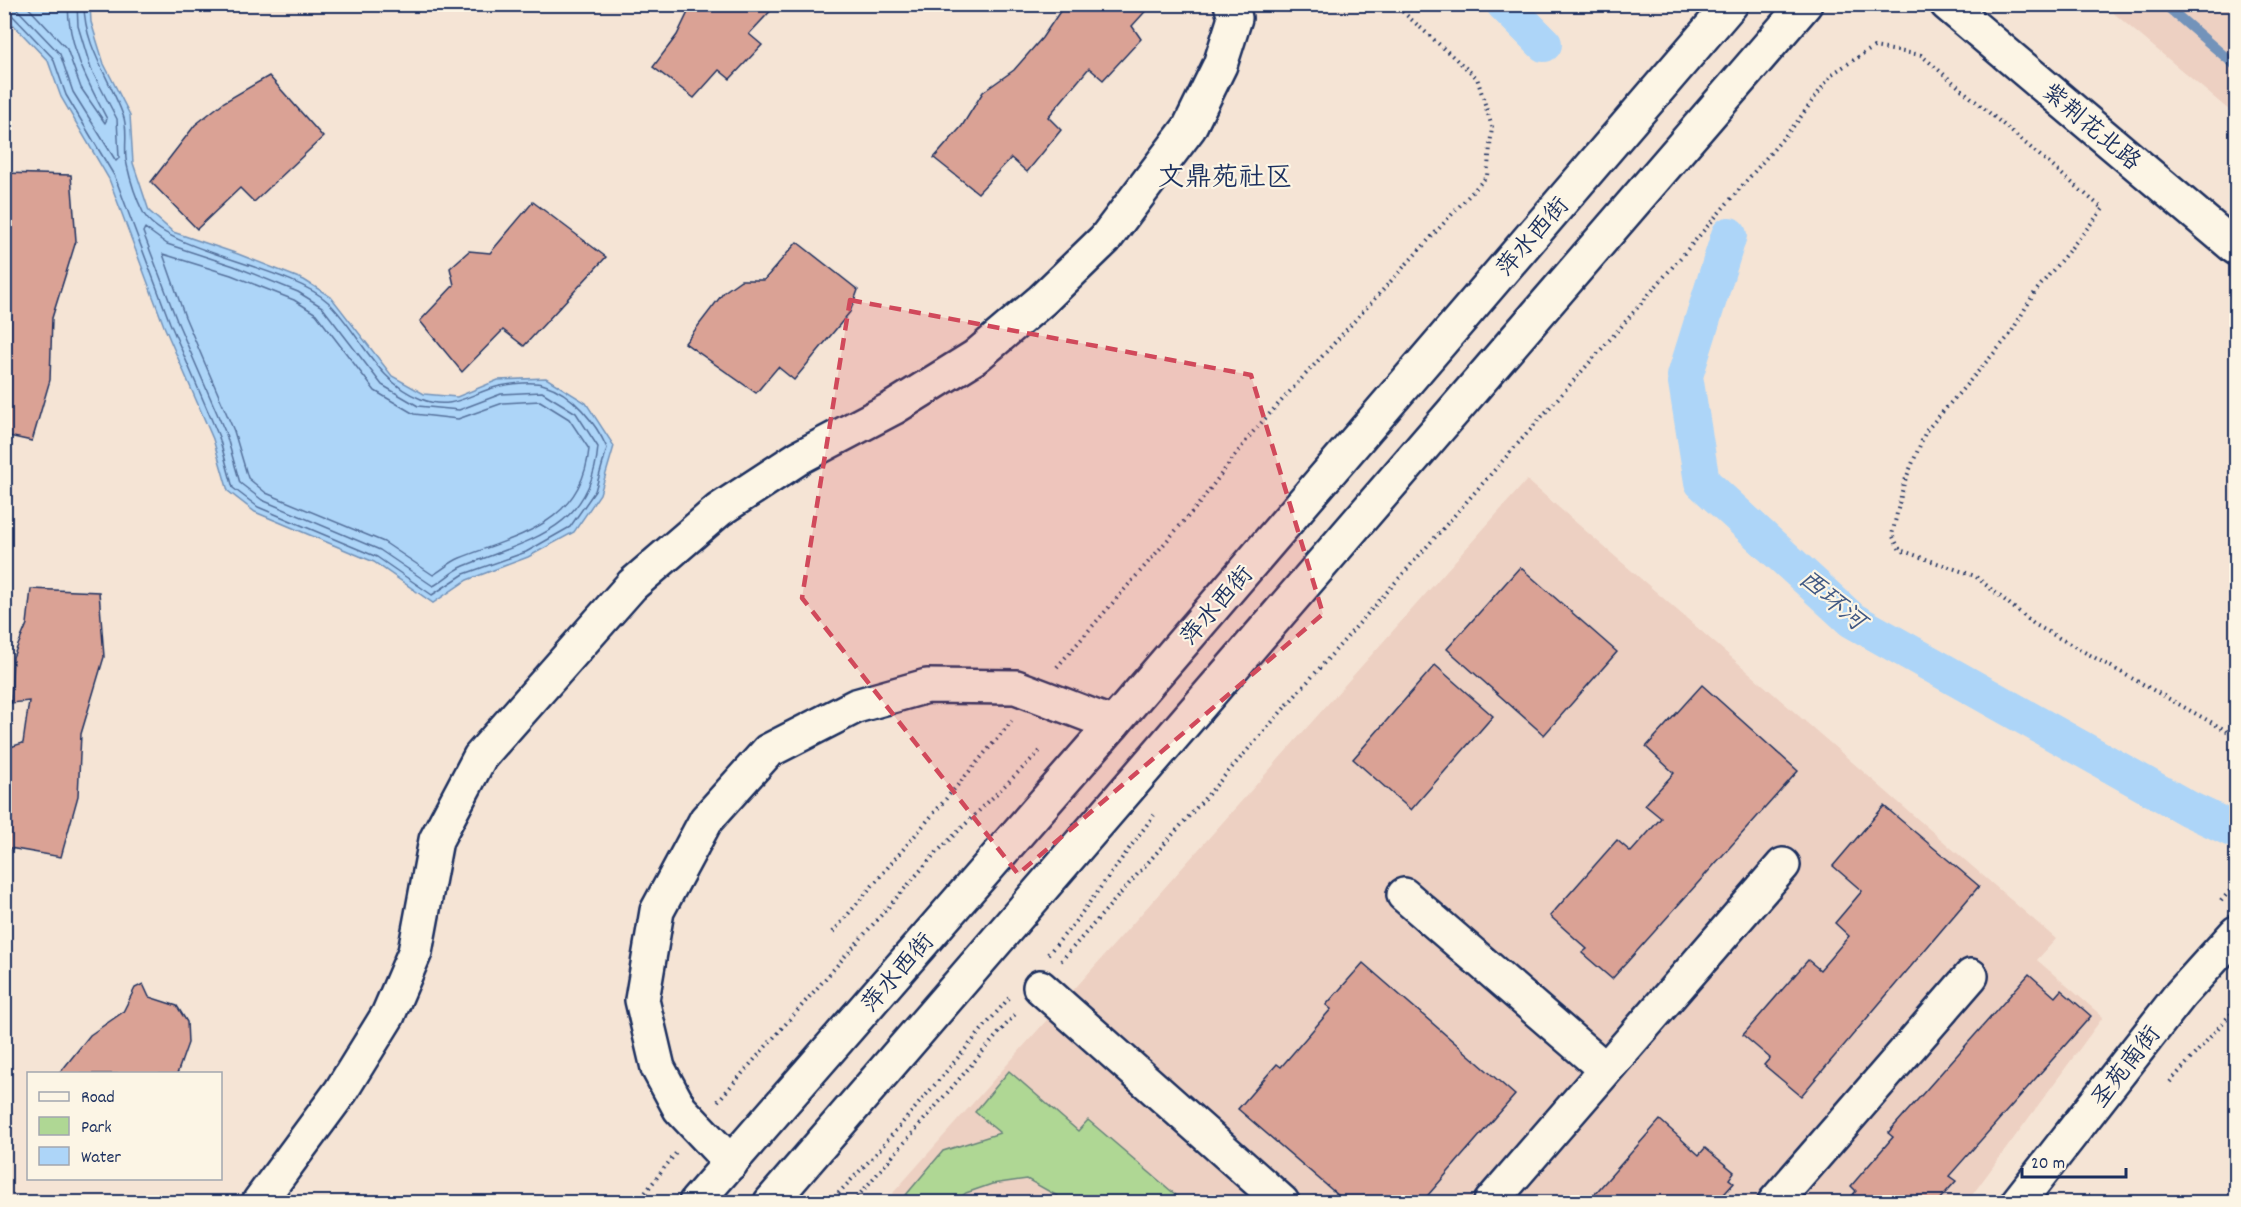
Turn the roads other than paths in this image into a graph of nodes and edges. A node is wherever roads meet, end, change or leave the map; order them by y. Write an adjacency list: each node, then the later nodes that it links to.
1 (1232, 4): 14 (main road)
2 (1731, 4): 6 (main road, 萍水西街)
3 (1805, 4): 16 (main road)
4 (1947, 4): 5 (main road, 紫荆花北路)
5 (2236, 248)
6 (1113, 724): 13 (main road, 萍水西街); 13 (main road)
7 (1783, 865): 12 (main road)
8 (1404, 895): 12 (main road)
9 (2236, 933): 20 (main road, 圣苑南街)
10 (1971, 976): 19 (main road)
11 (1040, 987): 17 (main road)
12 (1605, 1069): 18 (main road)
13 (731, 1163): 15 (main road, 萍水西街)
14 (259, 1203)
15 (696, 1203)
16 (771, 1203)
17 (1282, 1203)
18 (1491, 1203)
19 (1776, 1203)
20 (2018, 1203)

